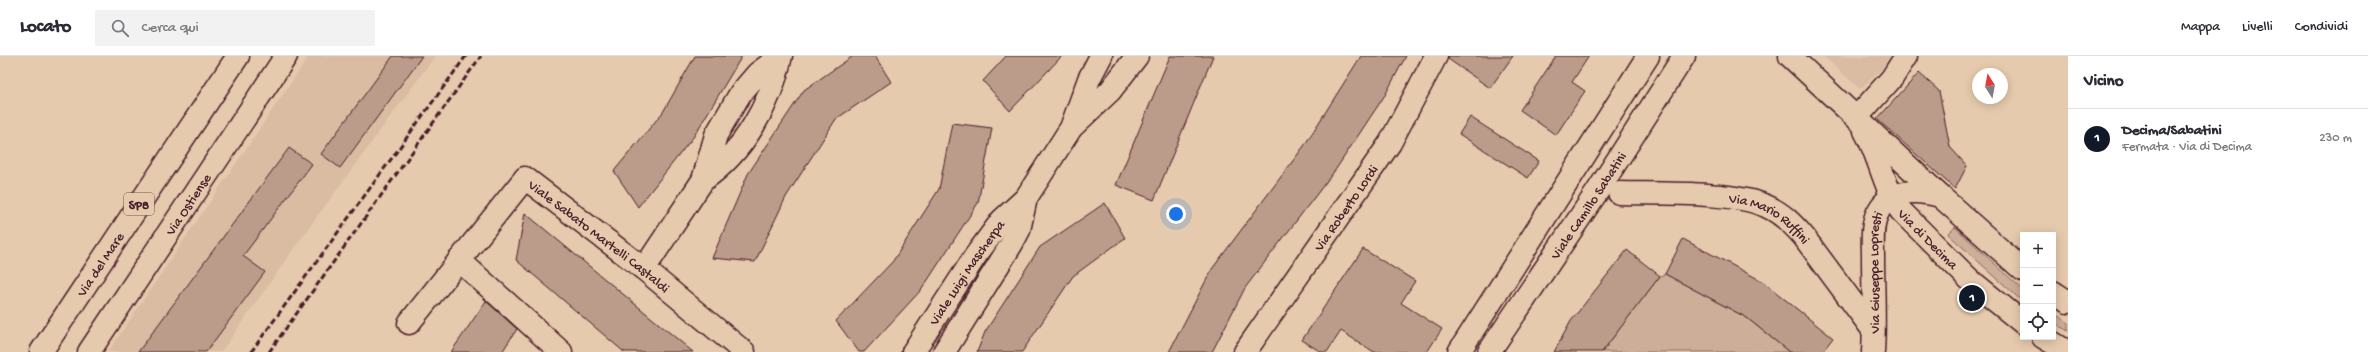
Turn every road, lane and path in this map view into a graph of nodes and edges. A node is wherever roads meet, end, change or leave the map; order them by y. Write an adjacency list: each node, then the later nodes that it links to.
1 (238, 56): 26 (street, Via del Mare / SP8)
2 (286, 56): 27 (street, Via Ostiense)
3 (782, 56): 19 (street)
4 (1101, 56): 12 (street, Viale Luigi Mascherpa)
5 (1137, 56): 12 (street, Viale Luigi Mascherpa)
6 (1436, 56): 32 (street, Via Roberto Lordi)
7 (1648, 56): 33 (street, Viale Camillo Sabatini)
8 (1684, 56): 34 (street, Viale Camillo Sabatini)
9 (1790, 56): 11 (street, Via di Decima)
10 (1906, 56): 11 (street)
11 (1856, 117): 14 (street, Via di Decima); 16 (street, Via di Decima)
12 (1071, 128): 15 (street, Viale Luigi Mascherpa)
13 (1619, 193): 24 (street, Via Mario Ruffini)
14 (1940, 196): 16 (street, Via di Decima); 18 (street, Via di Decima)
15 (1026, 198): 30 (street, Viale Luigi Mascherpa); 31 (street, Viale Luigi Mascherpa)
16 (1892, 198): 22 (street, Via di Decima); 24 (street, Via Giuseppe Lopresti)
17 (459, 260): 19 (street, Viale Sabato Martelli Castaldi); 23 (street, Viale Sabato Martelli Castaldi); 28 (street)
18 (2021, 268)
19 (644, 269): 29 (street, Viale Sabato Martelli Castaldi)
20 (2056, 294): 21 (street)
21 (2068, 302)
22 (2020, 321)
23 (409, 323)
24 (1873, 330): 35 (street, Via Giuseppe Lopresti)
25 (2048, 340): 36 (street)
26 (41, 352)
27 (89, 352)
28 (561, 352)
29 (744, 352)
30 (913, 352)
31 (944, 352)
32 (1245, 352)
33 (1459, 352)
34 (1489, 352)
35 (1873, 352)
36 (2068, 352)

